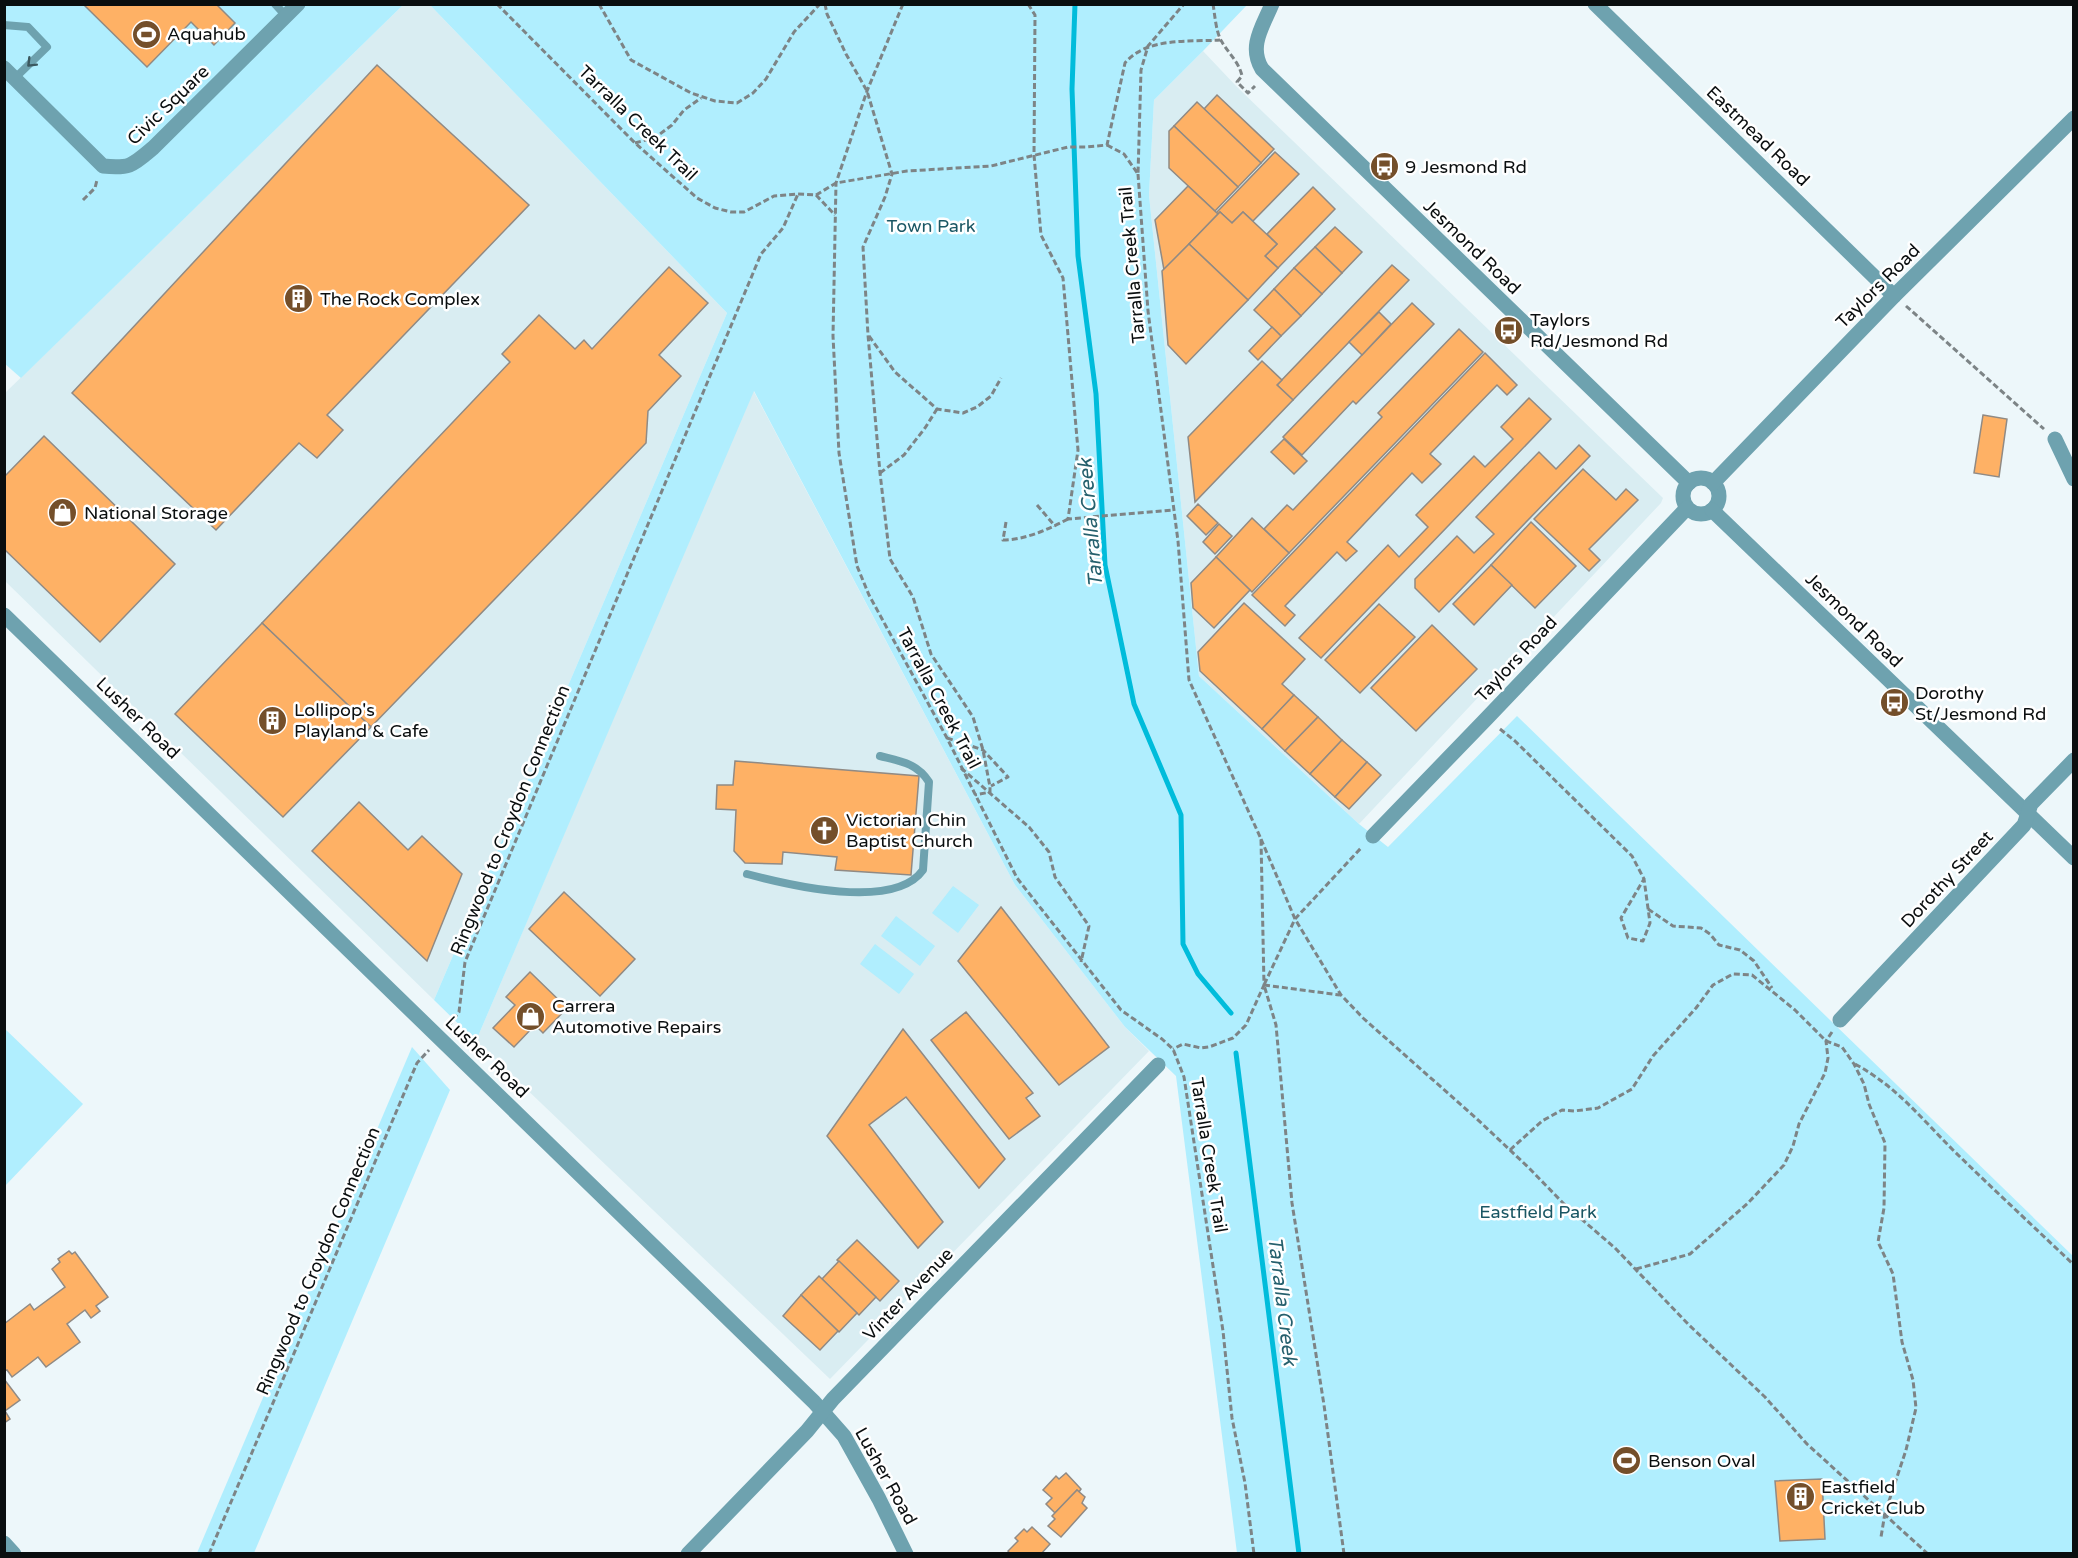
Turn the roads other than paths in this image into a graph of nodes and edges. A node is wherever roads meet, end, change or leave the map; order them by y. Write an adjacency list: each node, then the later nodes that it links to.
1 (275, 4): 6 (lane)
2 (298, 4): 6 (street, Civic Square)
3 (1272, 4): 8 (street, Jesmond Road)
4 (1284, 4): 8 (street, Jesmond Road)
5 (1595, 4): 11 (street, Eastmead Road)
6 (286, 16): 9 (street, Civic Square)
7 (4, 25): 9 (lane, one-way to 9)
8 (1263, 27): 14 (street, Jesmond Road)
9 (10, 73)
10 (2073, 118): 11 (street, Taylors Road)
11 (1894, 296): 15 (street, Taylors Road)
12 (2055, 439): 13 (street)
13 (2073, 479)
14 (1689, 483): 15 (street); 16 (street)
15 (1713, 483): 17 (street)
16 (1687, 508): 17 (street); 22 (street, Taylors Road)
17 (1712, 510): 21 (street, Jesmond Road)
18 (4, 615): 27 (street, Lusher Road)
19 (879, 756): 24 (lane)
20 (2073, 760): 21 (street, Dorothy Street)
21 (2028, 814): 23 (street, Jesmond Road); 25 (street, Dorothy Street)
22 (1372, 836)
23 (2073, 858)
24 (747, 874)
25 (1840, 1020)
26 (1158, 1065): 27 (street, Vinter Avenue)
27 (822, 1412): 30 (street, Vinter Avenue); 31 (street, Lusher Road)
28 (4, 1543): 29 (street)
29 (14, 1554)
30 (688, 1554)
31 (906, 1554)

